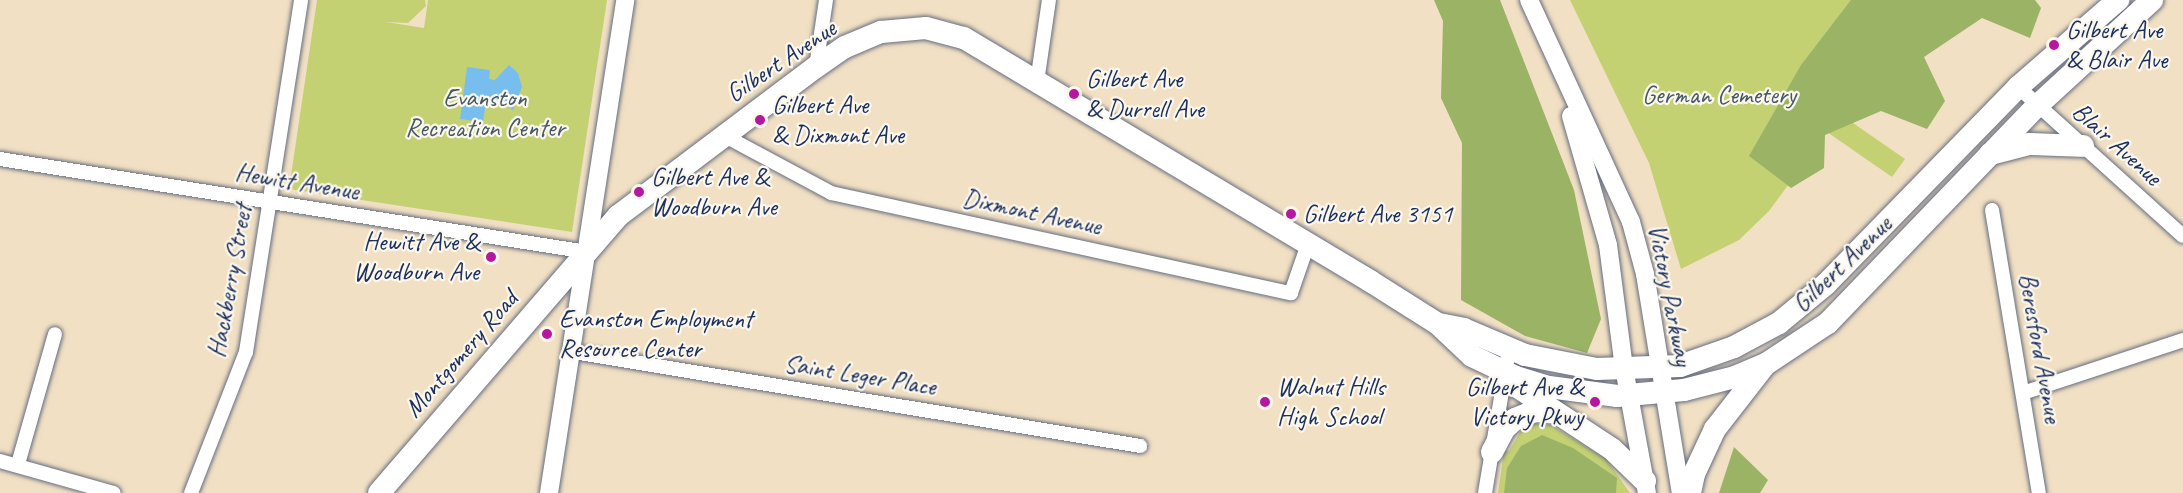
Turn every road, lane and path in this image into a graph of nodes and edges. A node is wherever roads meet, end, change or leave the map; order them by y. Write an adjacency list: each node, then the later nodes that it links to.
1 (301, 0): 17 (street, Hackberry Street)
2 (625, 0): 21 (street)
3 (826, 0): 9 (street)
4 (1049, 0): 10 (street)
5 (1529, 0): 8 (street, Victory Parkway)
6 (2118, 0): 11 (main road, Gilbert Avenue)
7 (2151, 0): 12 (main road, Gilbert Avenue)
8 (1550, 52): 28 (street, Victory Parkway); 29 (street, Victory Parkway)
9 (816, 67): 10 (main road, Gilbert Avenue); 13 (main road, Gilbert Avenue)
10 (1037, 82): 20 (main road, Gilbert Avenue)
11 (2018, 87): 12 (street, Blair Avenue); 28 (main road, Gilbert Avenue)
12 (2038, 105): 14 (street, Blair Avenue); 15 (main road, Gilbert Avenue)
13 (723, 135): 20 (street, Dixmont Avenue); 21 (main road, Gilbert Avenue)
14 (2083, 146): 15 (main road); 19 (street, Blair Avenue)
15 (1990, 154): 27 (main road, Gilbert Avenue)
16 (0, 159): 17 (street, Hewitt Avenue)
17 (268, 202): 21 (street, Hewitt Avenue); 41 (street, Hackberry Street)
18 (1992, 210): 32 (street, Beresford Avenue)
19 (2183, 236)
20 (1308, 244): 22 (main road, Gilbert Avenue)
21 (587, 252): 26 (street); 42 (main road, Montgomery Road)
22 (1438, 324): 25 (main road, Gilbert Avenue); 30 (main road, Gilbert Avenue)
23 (55, 334): 38 (street)
24 (2183, 340): 32 (street)
25 (1509, 349): 29 (main road, Gilbert Avenue); 30 (street)
26 (573, 352): 35 (street, Saint Leger Place); 43 (street)
27 (1766, 364): 31 (main road, Gilbert Avenue); 46 (main road)
28 (1660, 367): 29 (main road, Gilbert Avenue); 31 (street, Victory Parkway)
29 (1624, 368): 33 (street, Victory Parkway)
30 (1505, 375): 33 (main road, Gilbert Avenue); 34 (main road, Gilbert Avenue); 36 (street)
31 (1663, 392): 33 (main road, Gilbert Avenue); 45 (street, Victory Parkway)
32 (2024, 393): 47 (street, Beresford Avenue)
33 (1629, 395): 39 (street, Victory Parkway)
34 (1556, 413): 36 (main road); 39 (main road, Gilbert Avenue)
35 (1140, 446)
36 (1492, 452): 44 (street)
37 (0, 461): 38 (street)
38 (18, 464): 40 (street)
39 (1646, 487)
40 (114, 493)
41 (191, 493)
42 (379, 493)
43 (549, 493)
44 (1485, 493)
45 (1681, 493)
46 (1690, 493)
47 (2039, 493)

